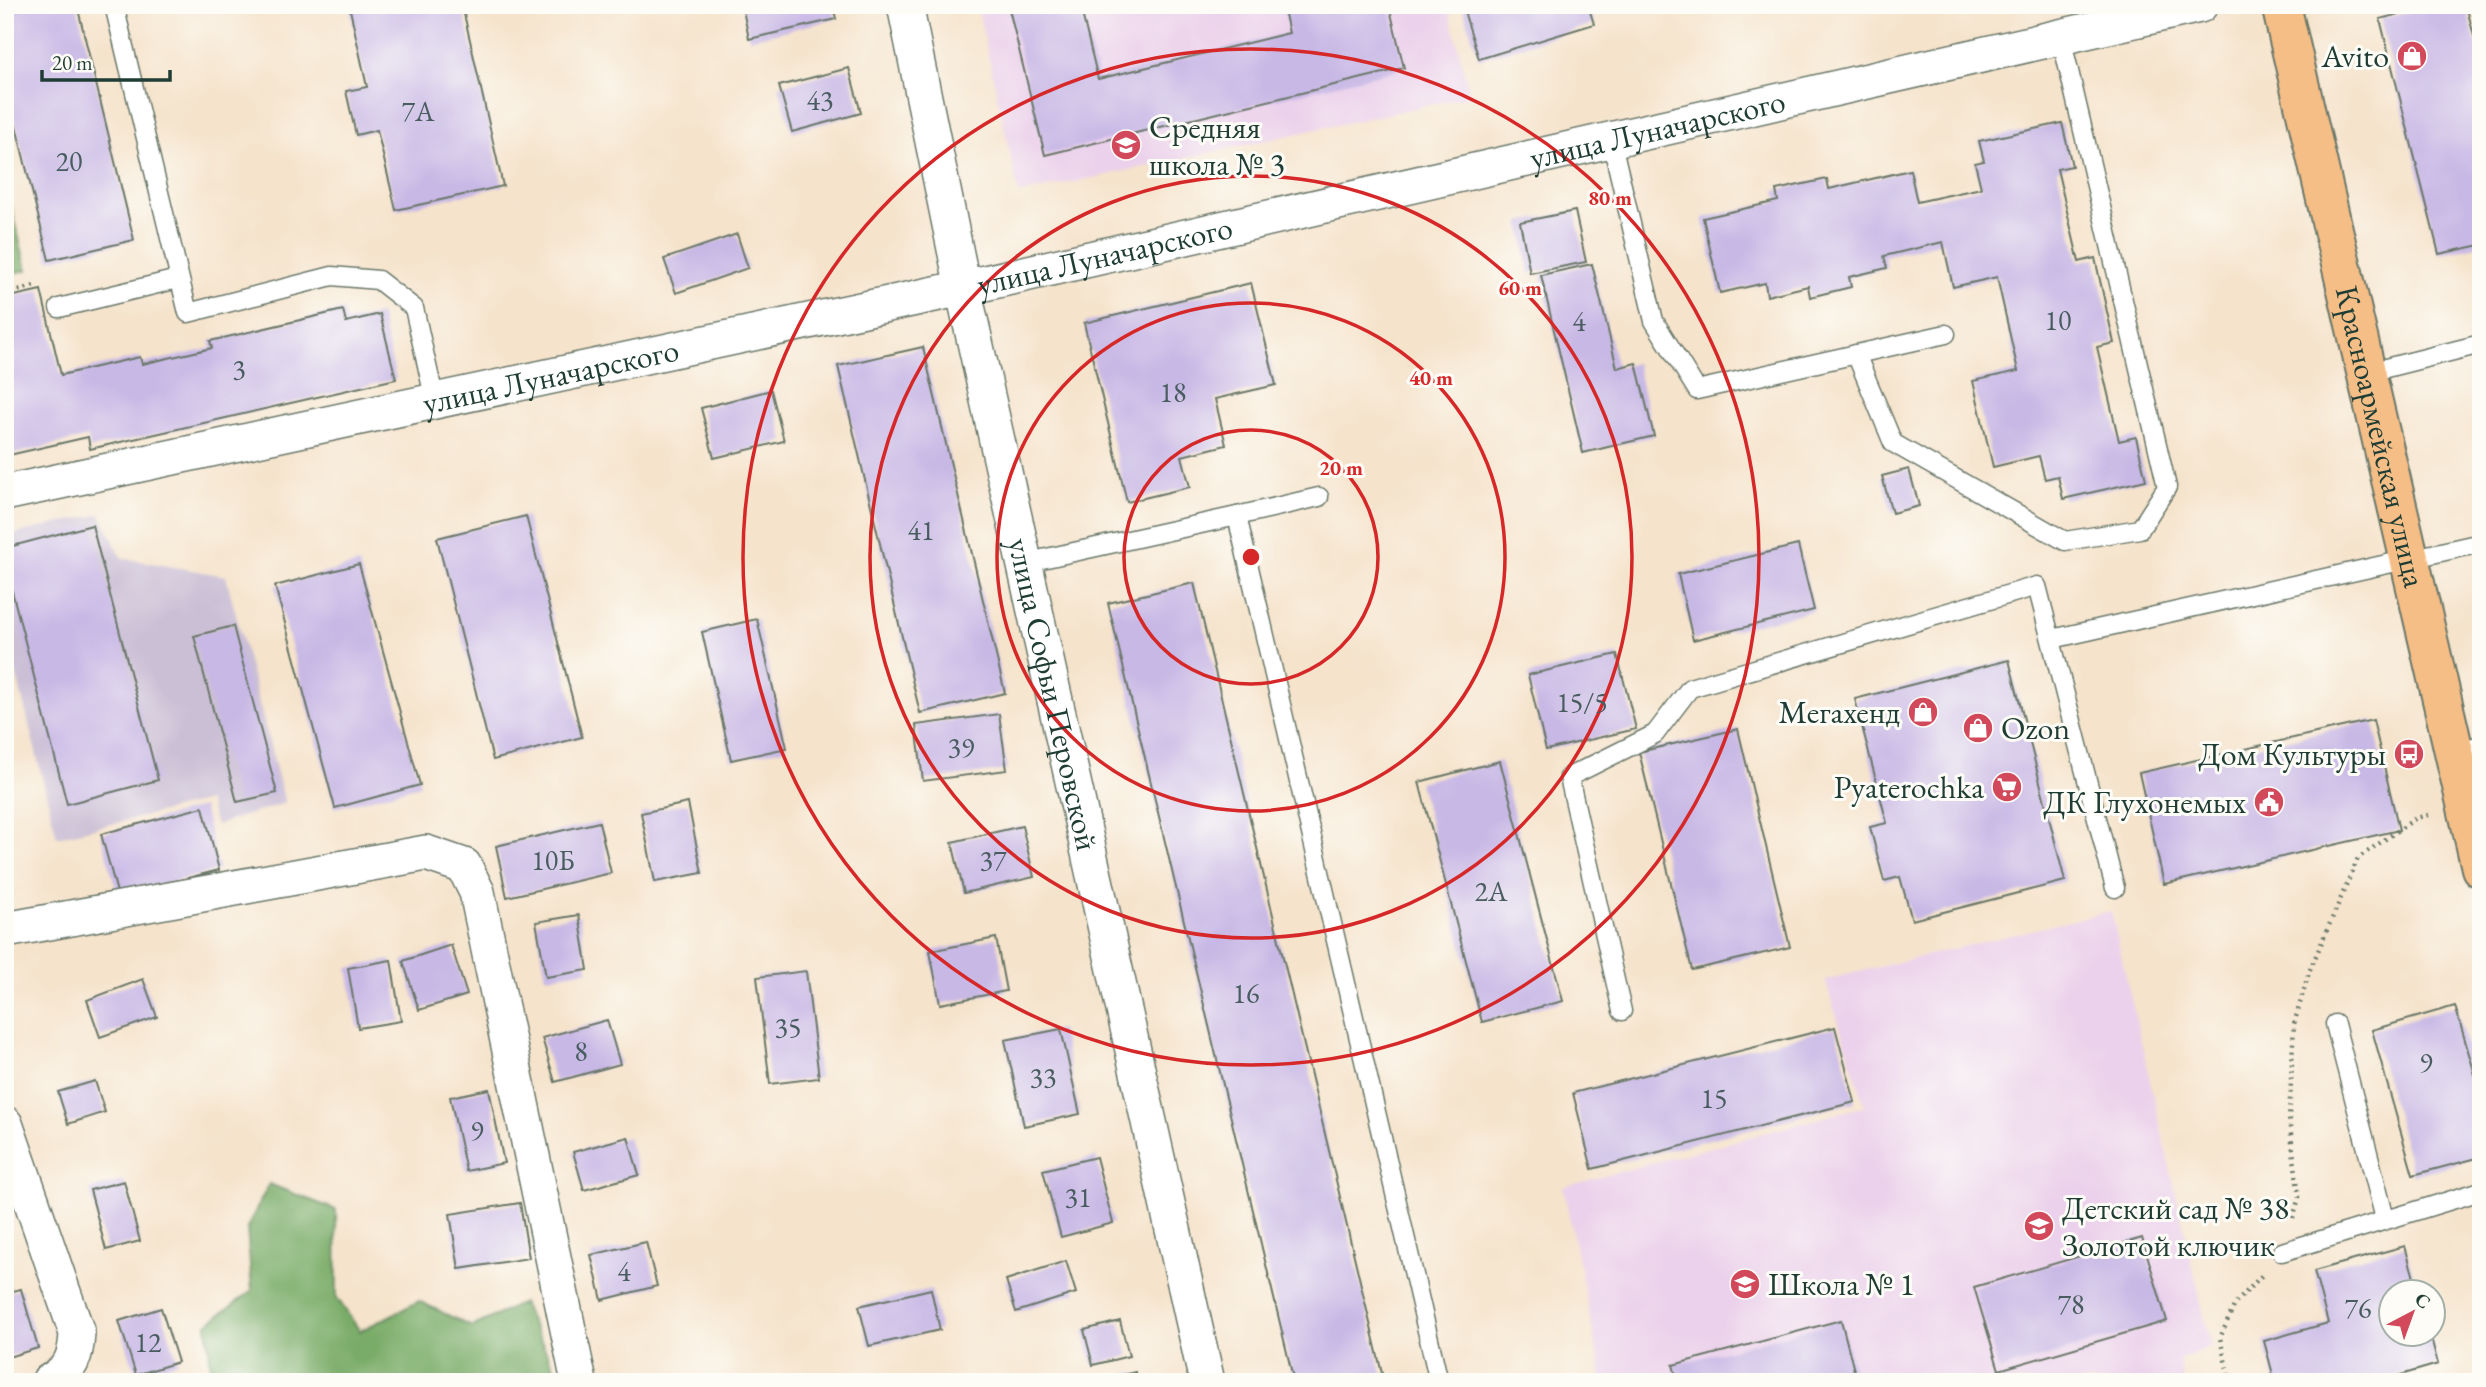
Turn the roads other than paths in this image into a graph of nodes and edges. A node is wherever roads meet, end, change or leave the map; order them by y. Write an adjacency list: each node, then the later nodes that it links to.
1 (114, 5): 7 (lane)
2 (905, 5): 8 (street, улица Софьи Перовской)
3 (2200, 5): 5 (street, улица Луначарского)
4 (2281, 5): 13 (main road, Красноармейская улица)
5 (2061, 37): 6 (street, улица Луначарского); 12 (lane)
6 (1611, 139): 8 (street, улица Луначарского); 12 (lane)
7 (178, 279): 9 (lane); 14 (lane)
8 (963, 288): 14 (street, улица Луначарского); 20 (street, улица Софьи Перовской)
9 (59, 308)
10 (1946, 334): 12 (lane)
11 (2481, 344): 13 (lane)
12 (1856, 354)
13 (2366, 373): 19 (main road, Красноармейская улица)
14 (435, 401): 15 (street, улица Луначарского)
15 (5, 493)
16 (1319, 497): 17 (lane)
17 (1237, 516): 20 (lane); 35 (lane)
18 (2481, 543): 19 (lane)
19 (2410, 561): 21 (lane); 22 (main road, Красноармейская улица)
20 (1024, 563): 34 (street, улица Софьи Перовской)
21 (2053, 639): 24 (lane); 26 (lane)
22 (2468, 757): 23 (main road, Красноармейская улица)
23 (2481, 868)
24 (2115, 888)
25 (7, 923): 33 (street)
26 (1622, 1011)
27 (2335, 1024): 30 (lane)
28 (5, 1124): 32 (street)
29 (2481, 1191): 30 (lane)
30 (2385, 1219): 31 (lane)
31 (2282, 1252)
32 (49, 1382)
33 (579, 1382)
34 (1207, 1382)
35 (1439, 1382)

